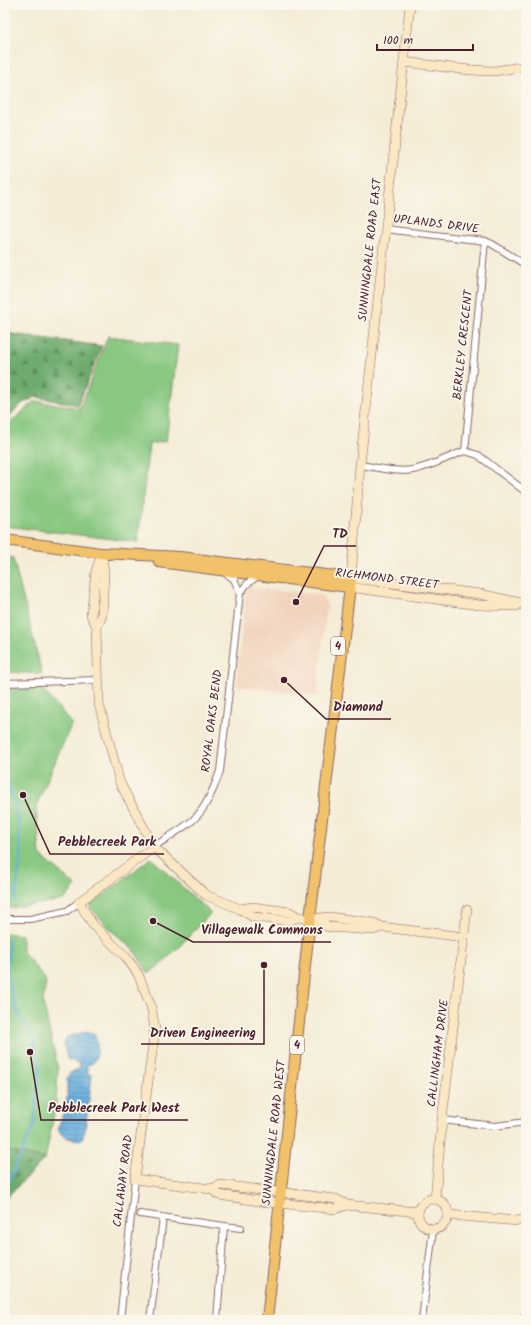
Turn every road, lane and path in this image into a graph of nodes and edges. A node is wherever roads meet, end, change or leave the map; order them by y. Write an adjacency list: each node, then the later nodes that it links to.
1 (410, 5): 2 (street, SUNNINGDALE ROAD EAST)
2 (404, 62): 3 (street); 4 (street, SUNNINGDALE ROAD EAST)
3 (526, 66)
4 (385, 229): 5 (street, UPLANDS DRIVE); 8 (street, SUNNINGDALE ROAD EAST)
5 (485, 241): 6 (street, UPLANDS DRIVE); 7 (street, BERKLEY CRESCENT)
6 (526, 265)
7 (465, 451): 8 (street); 9 (street)
8 (360, 465): 14 (street, SUNNINGDALE ROAD EAST)
9 (526, 492)
10 (5, 540): 11 (main road, RICHMOND STREET)
11 (102, 553): 12 (main road, RICHMOND STREET); 14 (main road, RICHMOND STREET); 18 (street)
12 (221, 571): 13 (main road, RICHMOND STREET); 15 (street)
13 (259, 576): 14 (main road, RICHMOND STREET); 15 (street)
14 (347, 582): 16 (street, RICHMOND STREET); 17 (street, RICHMOND STREET); 24 (main road, SUNNINGDALE ROAD WEST / 4)
15 (240, 593): 20 (street, ROYAL OAKS BEND)
16 (526, 604)
17 (526, 607)
18 (99, 680): 19 (street); 20 (street)
19 (5, 683)
20 (154, 847): 21 (street, ROYAL OAKS BEND); 24 (street)
21 (79, 902): 23 (street, ROYAL OAKS BEND); 28 (street, CALLAWAY ROAD)
22 (467, 910): 25 (street, CALLINGHAM DRIVE)
23 (5, 919)
24 (310, 919): 25 (street); 30 (main road, SUNNINGDALE ROAD WEST / 4)
25 (464, 937): 26 (street, CALLINGHAM DRIVE)
26 (442, 1120): 27 (street); 31 (street, CALLINGHAM DRIVE)
27 (526, 1122)
28 (135, 1179): 29 (street); 43 (street, CALLAWAY ROAD)
29 (211, 1189): 30 (street); 32 (street)
30 (281, 1192): 32 (main road, SUNNINGDALE ROAD WEST / 4); 33 (street)
31 (435, 1199): 34 (street); 36 (street)
32 (280, 1204): 33 (street); 46 (main road, SUNNINGDALE ROAD WEST / 4)
33 (347, 1205): 34 (street)
34 (418, 1212): 41 (street)
35 (140, 1214): 37 (street)
36 (449, 1215): 38 (street); 41 (street)
37 (163, 1218): 39 (street); 44 (street)
38 (526, 1219)
39 (224, 1226): 40 (street); 45 (street)
40 (241, 1228)
41 (433, 1230): 47 (street)
42 (526, 1316): 48 (street)
43 (120, 1320)
44 (150, 1320)
45 (217, 1320)
46 (267, 1320)
47 (422, 1320)
48 (521, 1320)

